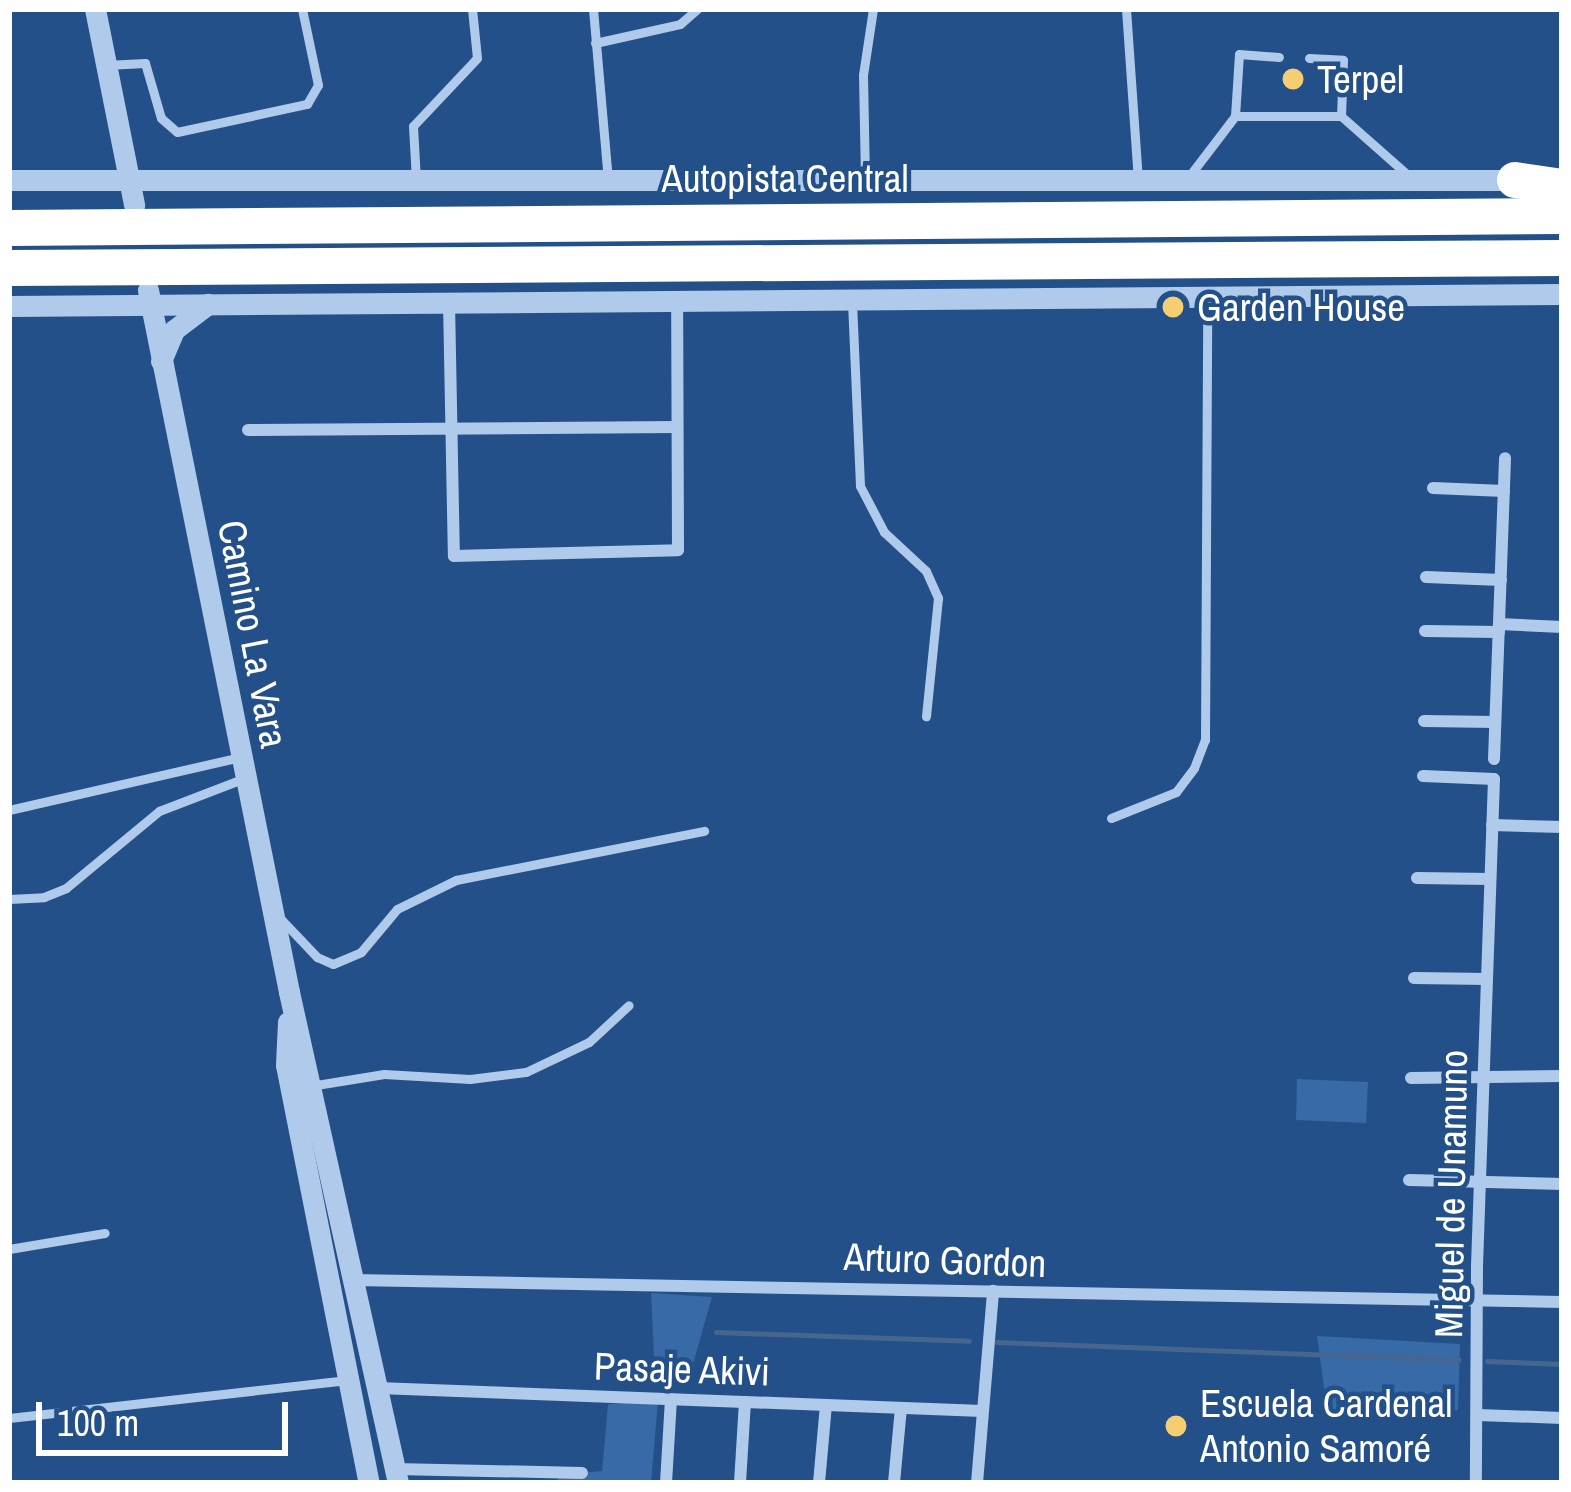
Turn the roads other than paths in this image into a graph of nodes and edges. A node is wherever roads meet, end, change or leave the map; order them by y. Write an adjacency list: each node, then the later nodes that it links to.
1 (95, 9): 11 (street)
2 (302, 9): 11 (lane)
3 (472, 9): 19 (lane)
4 (593, 9): 8 (lane)
5 (697, 9): 8 (lane)
6 (873, 9): 15 (lane)
7 (1126, 9): 16 (lane)
8 (595, 43): 22 (lane)
9 (1279, 57): 12 (lane)
10 (1309, 58): 13 (lane)
11 (106, 65): 14 (street)
12 (1235, 116): 13 (lane); 17 (lane)
13 (1341, 116): 20 (lane)
14 (128, 177): 18 (street); 19 (street); 24 (street)
15 (865, 178): 16 (street); 22 (street)
16 (1138, 179): 17 (street)
17 (1186, 179): 20 (street)
18 (9, 180)
19 (416, 180): 22 (street)
20 (1414, 180): 21 (street)
21 (1515, 180): 23 (highway)
22 (608, 181)
23 (1562, 183)
24 (134, 205)
25 (1562, 216): 26 (highway, Autopista Central)
26 (9, 228)
27 (1562, 258): 28 (highway, Autopista Central)
28 (9, 268)
29 (1207, 294): 30 (street); 32 (street); 56 (lane)
30 (1562, 294)
31 (148, 296): 35 (street); 36 (street); 37 (street, Camino La Vara)
32 (852, 296): 33 (street); 49 (lane)
33 (676, 298): 34 (street); 38 (street)
34 (449, 300): 35 (street); 39 (street)
35 (212, 302): 37 (street)
36 (9, 306)
37 (160, 361): 53 (street, Camino La Vara)
38 (677, 427): 39 (street); 39 (street)
39 (452, 428): 40 (street)
40 (248, 430)
41 (1505, 458): 43 (street)
42 (1433, 488): 43 (street)
43 (1504, 491): 45 (street)
44 (1426, 578): 45 (street)
45 (1501, 580): 47 (street)
46 (1562, 627): 47 (street)
47 (1499, 628): 48 (street); 51 (street)
48 (1425, 631)
49 (926, 716)
50 (1424, 721): 51 (street)
51 (1496, 722): 52 (street)
52 (1494, 759)
53 (243, 767): 55 (lane); 62 (lane); 63 (street, Camino La Vara)
54 (1423, 776): 57 (street, Miguel de Unamuno)
55 (9, 810)
56 (1111, 818)
57 (1492, 825): 58 (street); 61 (street, Miguel de Unamuno)
58 (1562, 827)
59 (704, 831): 63 (lane)
60 (1417, 878): 61 (street)
61 (1490, 879): 65 (street, Miguel de Unamuno)
62 (9, 899)
63 (273, 914): 66 (street, Camino La Vara)
64 (1414, 978): 65 (street)
65 (1487, 979): 68 (street, Miguel de Unamuno)
66 (289, 992): 71 (street, Camino La Vara); 77 (street, Camino La Vara)
67 (629, 1004): 71 (lane)
68 (1483, 1074): 69 (street); 70 (street); 73 (street, Miguel de Unamuno)
69 (1562, 1076)
70 (1411, 1078)
71 (309, 1087): 77 (street, Camino La Vara)
72 (1409, 1180): 73 (street)
73 (1480, 1182): 74 (street); 79 (street, Miguel de Unamuno)
74 (1562, 1184)
75 (105, 1234): 76 (lane)
76 (9, 1249)
77 (338, 1280): 78 (street, Arturo Gordon); 81 (street, Camino La Vara); 82 (street, Camino La Vara)
78 (993, 1291): 79 (street, Arturo Gordon); 87 (street)
79 (1478, 1302): 80 (street, Arturo Gordon); 88 (street, Miguel de Unamuno)
80 (1562, 1302)
81 (348, 1380): 89 (lane); 93 (street, Camino La Vara)
82 (378, 1388): 83 (street, Pasaje Akivi); 92 (street, Camino La Vara)
83 (671, 1399): 84 (street, Pasaje Akivi); 94 (street)
84 (745, 1402): 85 (street, Pasaje Akivi); 95 (street)
85 (826, 1405): 86 (street, Pasaje Akivi); 96 (street)
86 (902, 1408): 87 (street, Pasaje Akivi); 97 (street)
87 (983, 1411): 98 (street)
88 (1478, 1415): 90 (street); 99 (street, Miguel de Unamuno)
89 (9, 1418)
90 (1562, 1418)
91 (582, 1473): 92 (street)
92 (397, 1476)
93 (369, 1483)
94 (667, 1483)
95 (740, 1483)
96 (820, 1483)
97 (894, 1483)
98 (977, 1483)
99 (1476, 1483)

